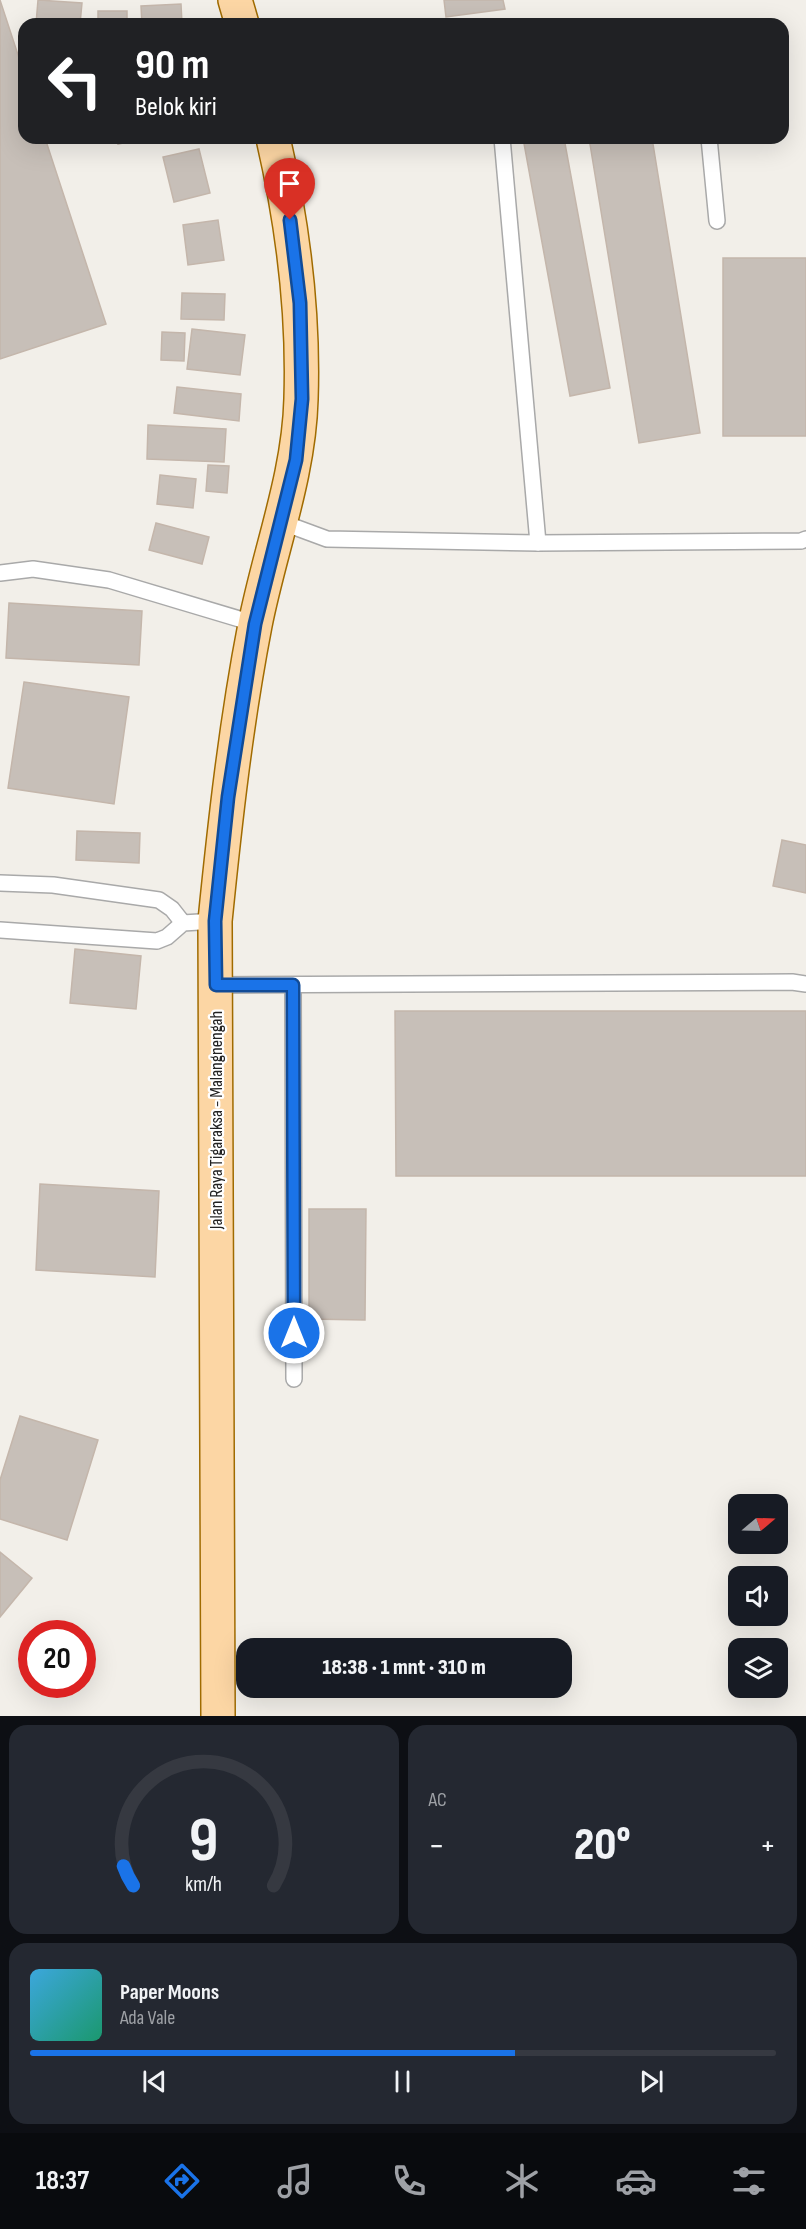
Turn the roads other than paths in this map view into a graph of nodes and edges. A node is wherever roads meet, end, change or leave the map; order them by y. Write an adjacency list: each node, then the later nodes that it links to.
1 (235, 0): 2 (main road)
2 (240, 18)
3 (274, 144): 7 (main road, Jalan Raya Tigaraksa - Malangnengah)
4 (503, 144): 9 (lane)
5 (710, 144): 6 (lane)
6 (717, 221)
7 (281, 522): 9 (lane); 11 (main road, Jalan Raya Tigaraksa - Malangnengah)
8 (806, 539): 9 (lane)
9 (538, 543)
10 (0, 573): 11 (lane)
11 (255, 624): 13 (main road, Jalan Raya Tigaraksa - Malangnengah)
12 (0, 883): 14 (lane)
13 (215, 921): 14 (lane); 17 (main road, Jalan Raya Tigaraksa - Malangnengah)
14 (183, 922): 15 (lane)
15 (0, 930)
16 (806, 984): 18 (lane)
17 (216, 985): 18 (lane); 20 (main road, Jalan Raya Tigaraksa - Malangnengah)
18 (293, 985): 19 (lane)
19 (294, 1379)
20 (218, 1716)

